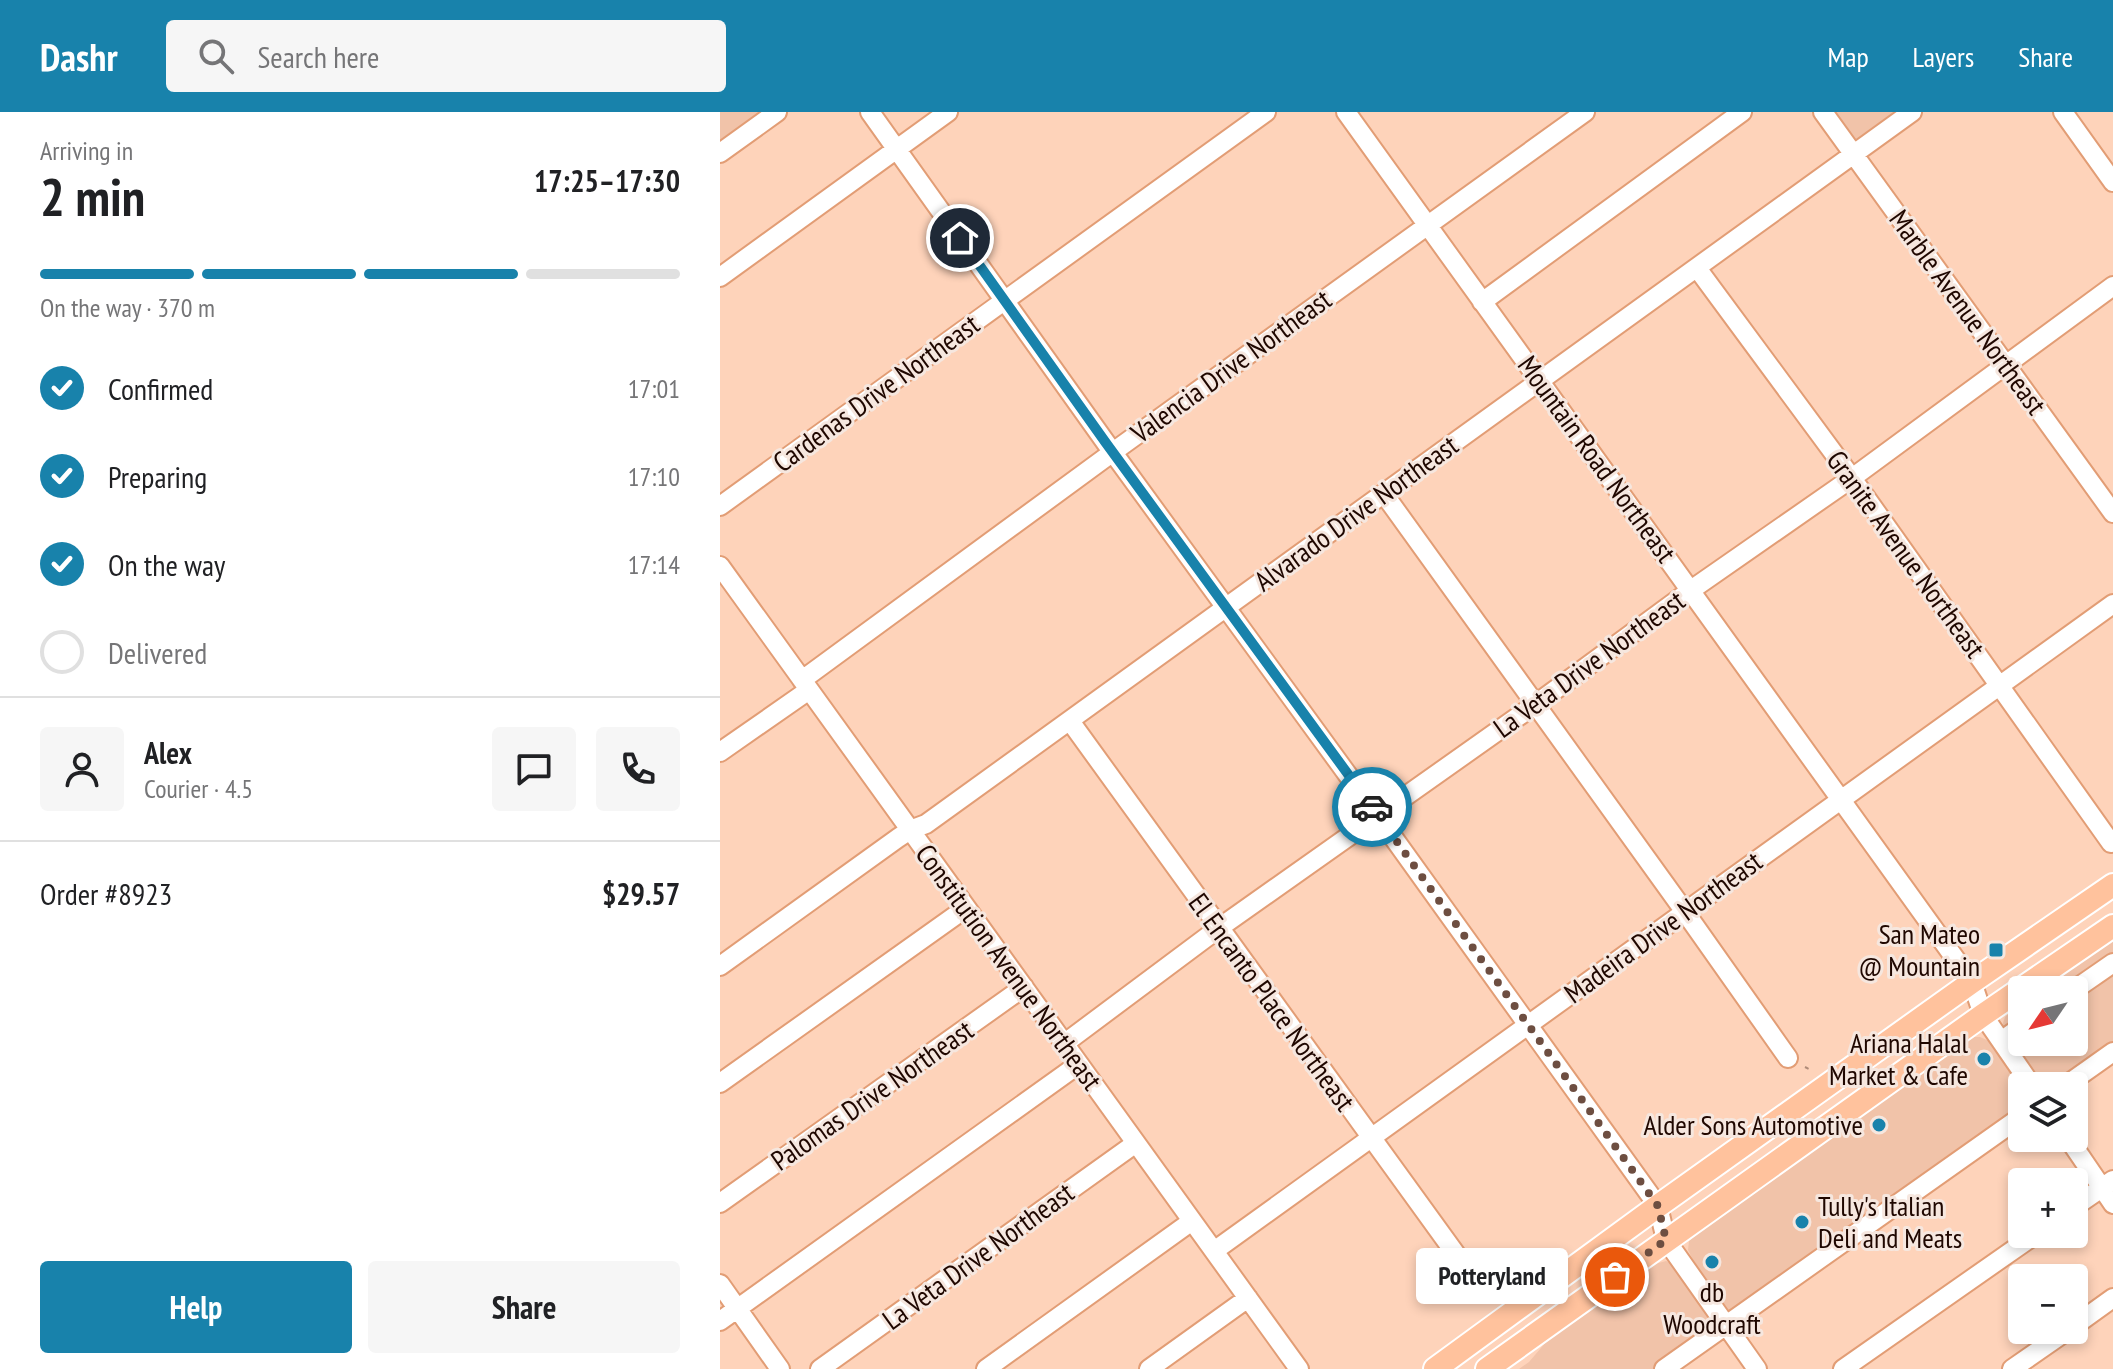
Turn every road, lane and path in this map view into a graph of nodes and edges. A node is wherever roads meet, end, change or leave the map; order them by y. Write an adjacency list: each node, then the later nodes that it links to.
1 (777, 112): 12 (street)
2 (870, 112): 11 (street)
3 (948, 112): 11 (street)
4 (1266, 112): 19 (street, Cardenas Drive Northeast)
5 (1346, 112): 15 (street, Mountain Road Northeast)
6 (1585, 112): 15 (street, Valencia Drive Northeast)
7 (1742, 112): 20 (street)
8 (1823, 112): 13 (street, Marble Avenue Northeast)
9 (1912, 112): 13 (street, Alvarado Drive Northeast)
10 (2063, 112): 14 (street)
11 (897, 150): 17 (street); 19 (street)
12 (720, 153)
13 (1854, 155): 16 (street, Alvarado Drive Northeast); 21 (street, Marble Avenue Northeast)
14 (2113, 182)
15 (1427, 225): 20 (street, Mountain Road Northeast); 23 (street, Valencia Drive Northeast)
16 (1697, 268): 22 (street, Alvarado Drive Northeast); 24 (street, Granite Avenue Northeast)
17 (720, 277)
18 (2113, 286): 21 (street, La Veta Drive Northeast)
19 (1005, 300): 23 (street); 26 (street, Cardenas Drive Northeast)
20 (1482, 302): 22 (street, Mountain Road Northeast)
21 (2005, 364): 24 (street, La Veta Drive Northeast); 27 (street, Marble Avenue Northeast)
22 (1540, 379): 25 (street, Alvarado Drive Northeast); 29 (street, Mountain Road Northeast)
23 (1113, 452): 31 (street); 32 (street, Valencia Drive Northeast)
24 (1852, 478): 29 (street, La Veta Drive Northeast); 33 (street, Granite Avenue Northeast)
25 (1384, 494): 31 (street, Alvarado Drive Northeast); 34 (street)
26 (720, 506)
27 (2113, 513)
28 (720, 566): 32 (street, Constitution Avenue Northeast)
29 (1691, 590): 34 (street, La Veta Drive Northeast); 37 (street, Mountain Road Northeast)
30 (2113, 604): 33 (street, Madeira Drive Northeast)
31 (1226, 606): 35 (street, Alvarado Drive Northeast); 38 (street)
32 (805, 685): 36 (street, Valencia Drive Northeast); 39 (street, Constitution Avenue Northeast)
33 (1999, 686): 37 (street, Madeira Drive Northeast); 40 (street, Granite Avenue Northeast)
34 (1536, 704): 38 (street, La Veta Drive Northeast); 43 (street)
35 (1070, 721): 39 (street, Alvarado Drive Northeast); 45 (street, El Encanto Place Northeast)
36 (720, 752)
37 (1842, 799): 43 (street, Madeira Drive Northeast); 49 (street, Mountain Road Northeast)
38 (1378, 815): 45 (street, La Veta Drive Northeast); 52 (street)
39 (910, 830): 42 (street, Constitution Avenue Northeast); 47 (street, Alvarado Drive Northeast)
40 (2111, 843)
41 (2113, 885): 49 (main road)
42 (966, 908): 50 (street, Constitution Avenue Northeast); 62 (street)
43 (1685, 912): 52 (street, Madeira Drive Northeast); 57 (street)
44 (2113, 926): 51 (main road)
45 (1219, 928): 55 (street, La Veta Drive Northeast); 64 (street, El Encanto Place Northeast)
46 (2113, 963): 48 (street)
47 (720, 966)
48 (2088, 980)
49 (1972, 982): 51 (street, Mountain Road Northeast); 71 (main road)
50 (1024, 987): 55 (street, Constitution Avenue Northeast); 69 (street, Palomas Drive Northeast)
51 (1983, 1015): 54 (street, Mountain Road Northeast); 73 (main road)
52 (1527, 1025): 64 (street, Madeira Drive Northeast); 71 (street)
53 (2008, 1036): 54 (street)
54 (2001, 1041): 59 (street, Mountain Road Northeast)
55 (1065, 1043): 58 (street, Constitution Avenue Northeast)
56 (2113, 1052): 60 (street)
57 (1796, 1063): 61 (path)
58 (1079, 1064): 65 (street, Constitution Avenue Northeast); 80 (street)
59 (2022, 1072)
60 (2085, 1072)
61 (1811, 1076)
62 (720, 1083)
63 (2008, 1126): 83 (street)
64 (1371, 1138): 75 (street, Madeira Drive Northeast); 76 (street, El Encanto Place Northeast)
65 (1136, 1143): 72 (street, Constitution Avenue Northeast); 86 (street, La Veta Drive Northeast)
66 (2080, 1152): 67 (street)
67 (2107, 1184): 68 (street); 70 (street)
68 (2088, 1197)
69 (720, 1203)
70 (2113, 1204)
71 (1658, 1206): 73 (street); 90 (main road)
72 (1192, 1221): 75 (street, Constitution Avenue Northeast); 87 (street)
73 (1666, 1240): 83 (street); 91 (main road)
74 (2016, 1248): 94 (street)
75 (1214, 1251): 78 (street, Constitution Avenue Northeast)
76 (1476, 1282)
77 (720, 1284): 80 (street)
78 (1248, 1298): 88 (street); 89 (street, Constitution Avenue Northeast)
79 (2113, 1298): 81 (street)
80 (738, 1309): 82 (street); 85 (street)
81 (2088, 1316)
82 (720, 1321)
83 (1726, 1324): 92 (street); 93 (street)
84 (2048, 1344): 95 (street)
85 (780, 1369)
86 (820, 1369)
87 (986, 1369)
88 (1149, 1369)
89 (1299, 1369)
90 (1435, 1369)
91 (1487, 1369)
92 (1664, 1369)
93 (1757, 1369)
94 (1843, 1369)
95 (2012, 1369)

